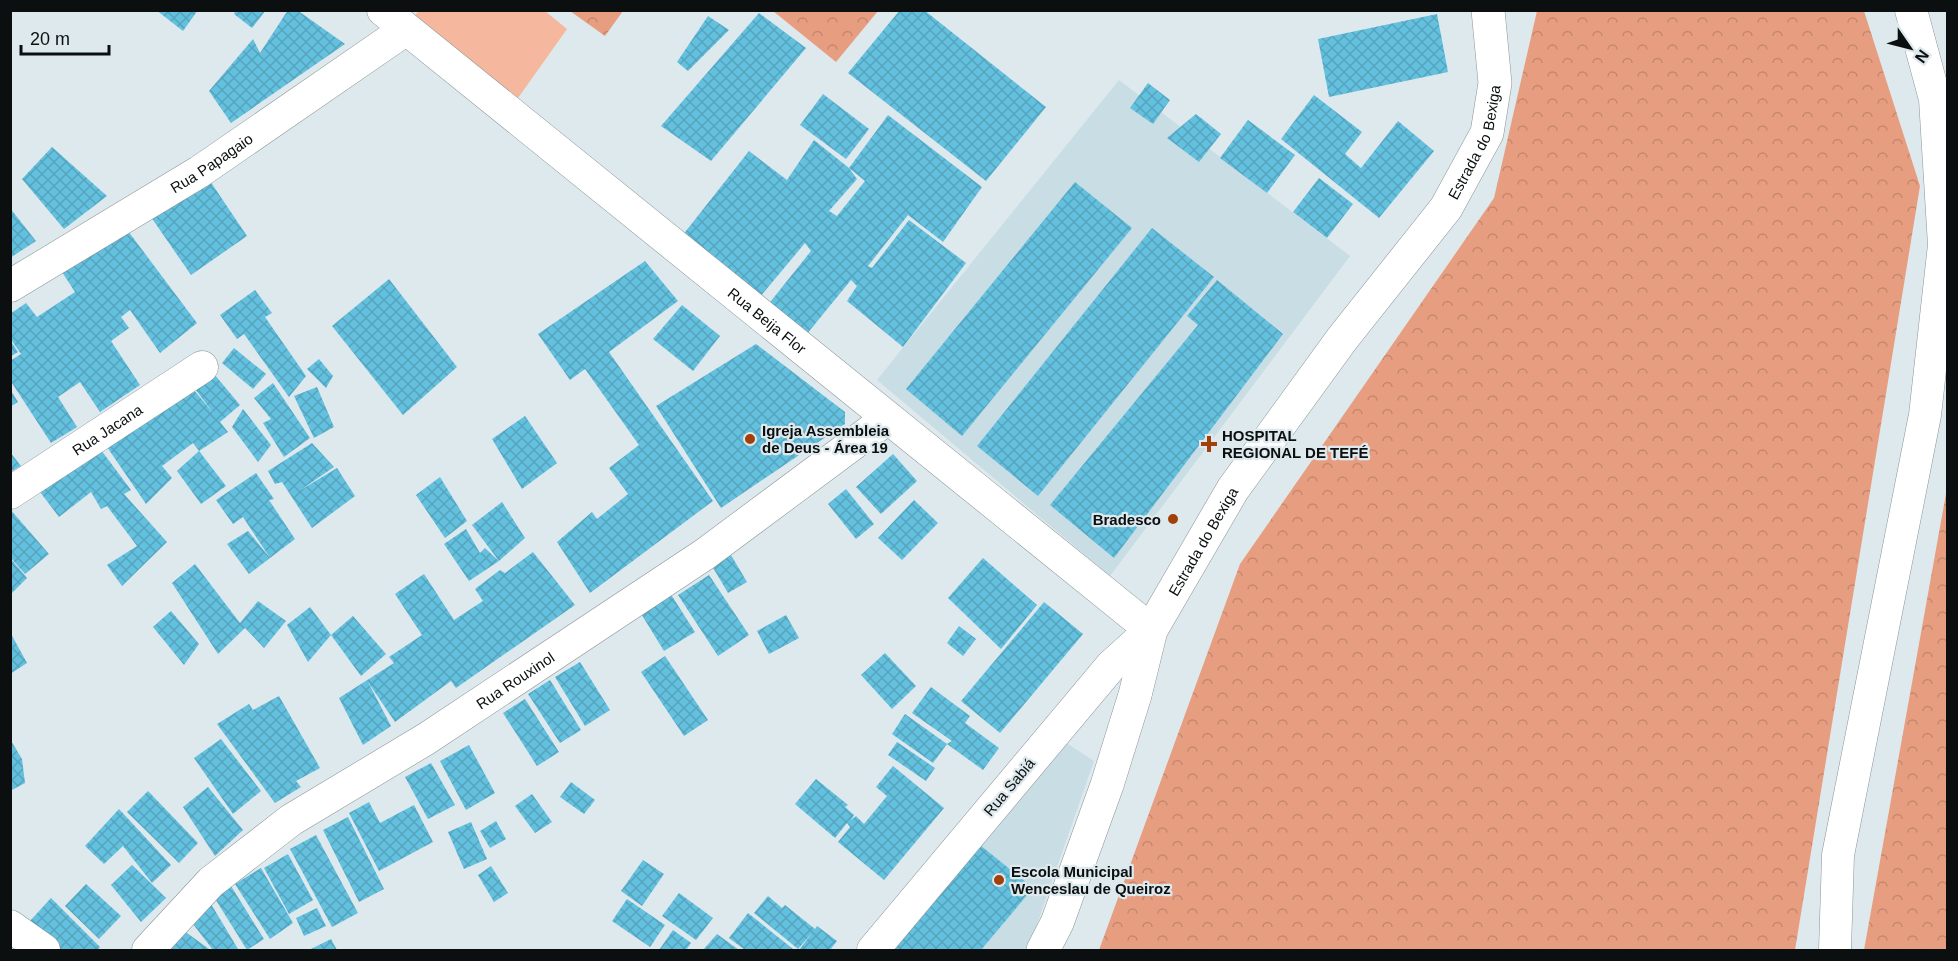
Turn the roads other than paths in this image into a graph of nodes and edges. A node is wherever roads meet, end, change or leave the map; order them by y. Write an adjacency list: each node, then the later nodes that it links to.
1 (1488, 10): 8 (street, Estrada do Bexiga)
2 (1911, 10): 14 (street)
3 (394, 20): 4 (street, Rua Papagaio); 6 (street, Rua Beija Flor)
4 (10, 286)
5 (202, 367): 7 (street, Rua Jacana)
6 (888, 418): 8 (street, Rua Beija Flor); 11 (street, Rua Rouxinol)
7 (10, 493)
8 (1151, 630): 12 (street, Rua Sabiá); 13 (street, Estrada do Bexiga)
9 (10, 926): 10 (street)
10 (44, 951)
11 (148, 951)
12 (873, 951)
13 (1043, 951)
14 (1835, 951)

